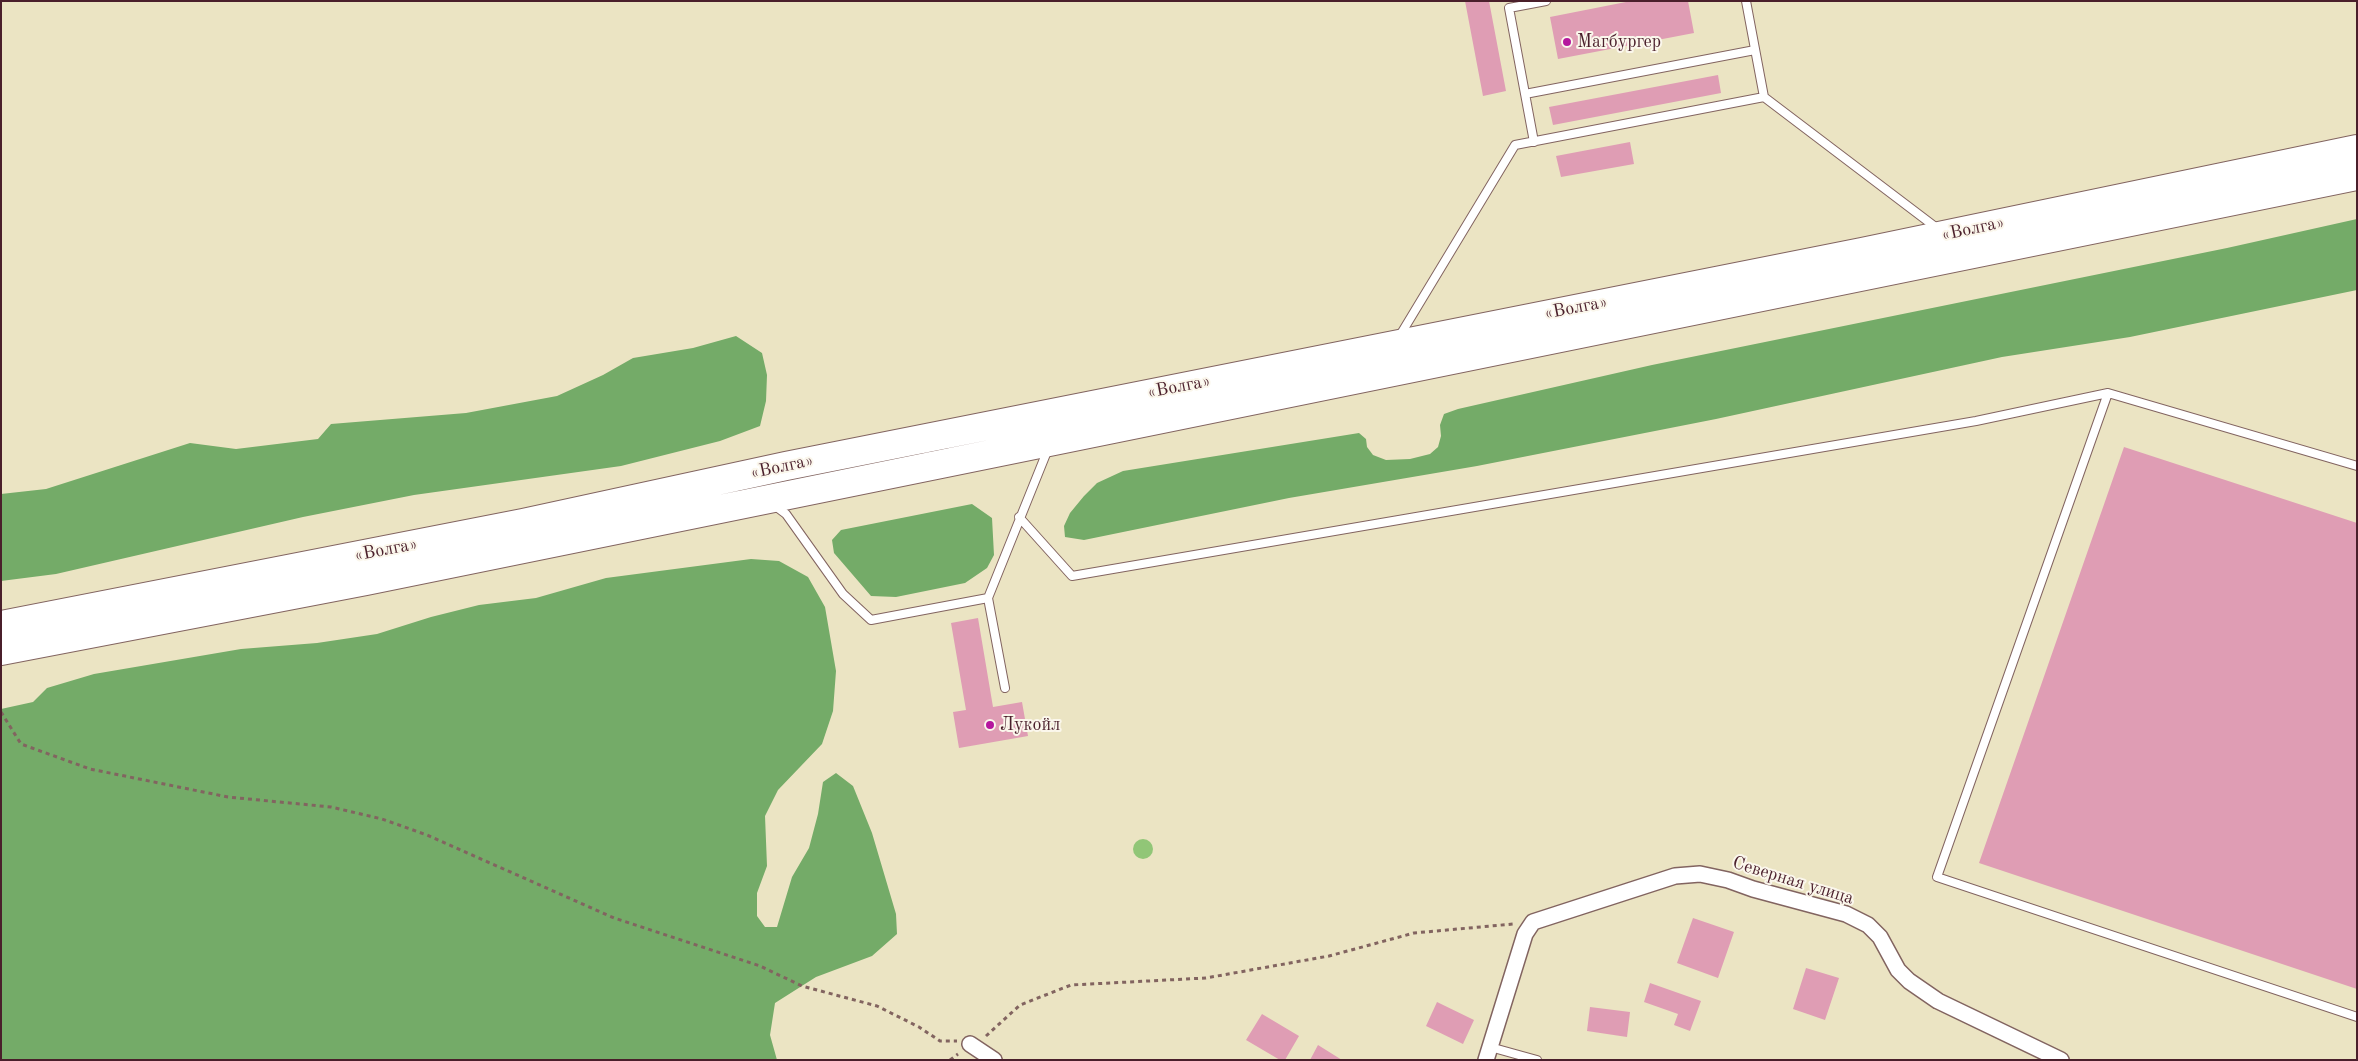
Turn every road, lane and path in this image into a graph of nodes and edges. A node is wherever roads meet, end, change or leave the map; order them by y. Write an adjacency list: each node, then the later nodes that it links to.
1 (1546, 1): 4 (lane)
2 (1746, 1): 3 (lane)
3 (1755, 50): 4 (lane); 5 (lane)
4 (1525, 94): 6 (lane)
5 (1764, 98): 6 (lane); 9 (lane)
6 (1534, 142): 10 (lane)
7 (2357, 149): 9 (highway, «Волга»)
8 (2357, 176): 12 (highway, «Волга»)
9 (1945, 235): 10 (highway, «Волга»)
10 (1396, 343): 17 (highway, «Волга»)
11 (2108, 393): 13 (lane); 15 (lane); 23 (lane)
12 (1052, 440): 14 (highway, «Волга»); 15 (lane)
13 (2357, 466)
14 (764, 498): 16 (lane); 18 (highway, «Волга»)
15 (1019, 517): 16 (lane)
16 (988, 598): 19 (lane)
17 (1, 625)
18 (1, 651)
19 (1006, 688)
20 (1, 712): 24 (path)
21 (1533, 922): 22 (path); 25 (street); 28 (street, Северная улица)
22 (1020, 1005)
23 (2357, 1017)
24 (970, 1044): 26 (street)
25 (1488, 1053): 27 (lane)
26 (994, 1060)
27 (1537, 1060)
28 (2061, 1060)

